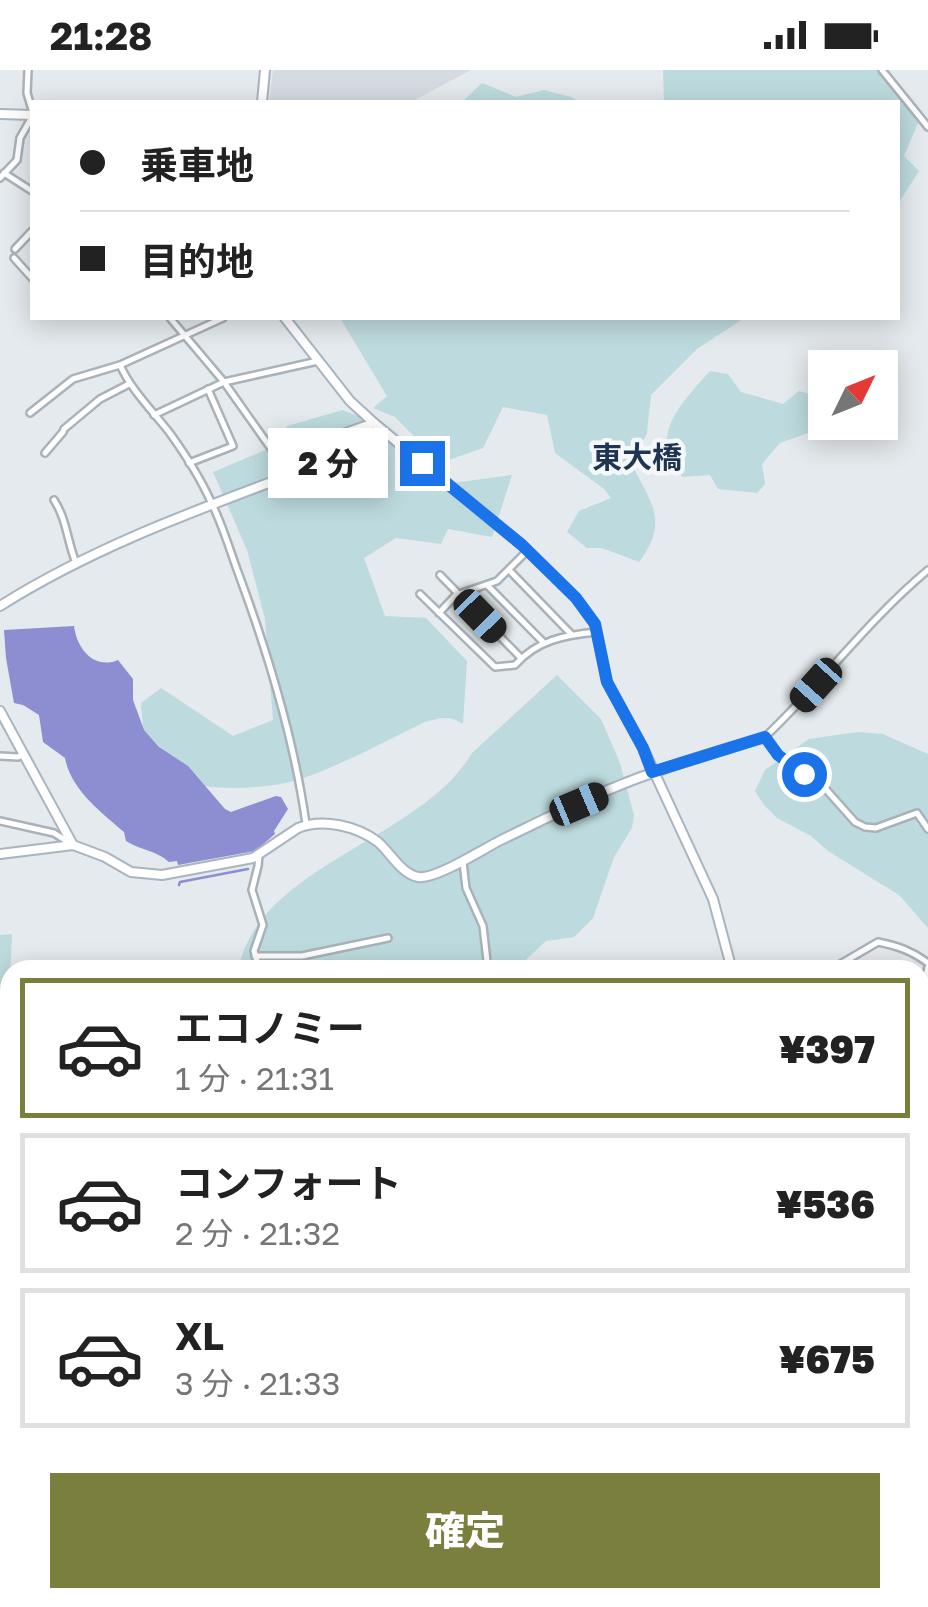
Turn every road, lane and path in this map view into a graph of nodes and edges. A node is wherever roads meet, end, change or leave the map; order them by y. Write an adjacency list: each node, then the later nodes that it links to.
1 (28, 70): 5 (street)
2 (265, 70): 4 (street)
3 (882, 70): 9 (street)
4 (262, 100)
5 (30, 105)
6 (0, 114): 7 (street)
7 (30, 114)
8 (30, 118): 10 (street)
9 (928, 127)
10 (1, 176): 11 (street)
11 (30, 190)
12 (30, 233): 13 (street)
13 (16, 248)
14 (14, 258): 15 (street)
15 (30, 276)
16 (172, 320): 19 (street)
17 (218, 320): 19 (street)
18 (287, 320): 20 (street)
19 (184, 334): 21 (street); 22 (street)
20 (318, 361): 22 (street); 27 (street)
21 (120, 365): 23 (street); 25 (street)
22 (224, 382): 24 (street); 30 (street)
23 (129, 384): 26 (street); 28 (street)
24 (208, 389): 26 (street); 29 (street)
25 (30, 413)
26 (154, 416): 29 (street)
27 (374, 423): 30 (street); 33 (street)
28 (45, 453)
29 (190, 463): 32 (street)
30 (290, 475): 32 (street)
31 (54, 500): 34 (street)
32 (212, 504): 34 (street); 53 (street)
33 (528, 550): 35 (street); 43 (street)
34 (76, 563): 41 (street)
35 (509, 570): 38 (street); 44 (street)
36 (928, 570): 48 (street)
37 (440, 574): 40 (street)
38 (488, 585): 40 (street); 45 (street)
39 (420, 594): 42 (street)
40 (460, 594): 42 (street); 46 (street)
41 (0, 606)
42 (439, 613): 46 (street)
43 (597, 632): 44 (street); 51 (street)
44 (570, 634): 45 (street)
45 (544, 644): 46 (street)
46 (521, 658)
47 (0, 711): 49 (street)
48 (765, 737): 51 (street); 54 (street)
49 (24, 754): 50 (street); 55 (street)
50 (0, 756)
51 (652, 772): 58 (street); 63 (street)
52 (0, 821): 55 (street)
53 (306, 824): 57 (street); 58 (street)
54 (928, 829)
55 (73, 845): 56 (street); 57 (street)
56 (0, 854)
57 (259, 855): 60 (street)
58 (463, 860): 62 (street)
59 (388, 938): 60 (street)
60 (254, 956): 61 (street)
61 (257, 960)
62 (487, 960)
63 (729, 960)
64 (847, 960): 65 (street)
65 (923, 960)

